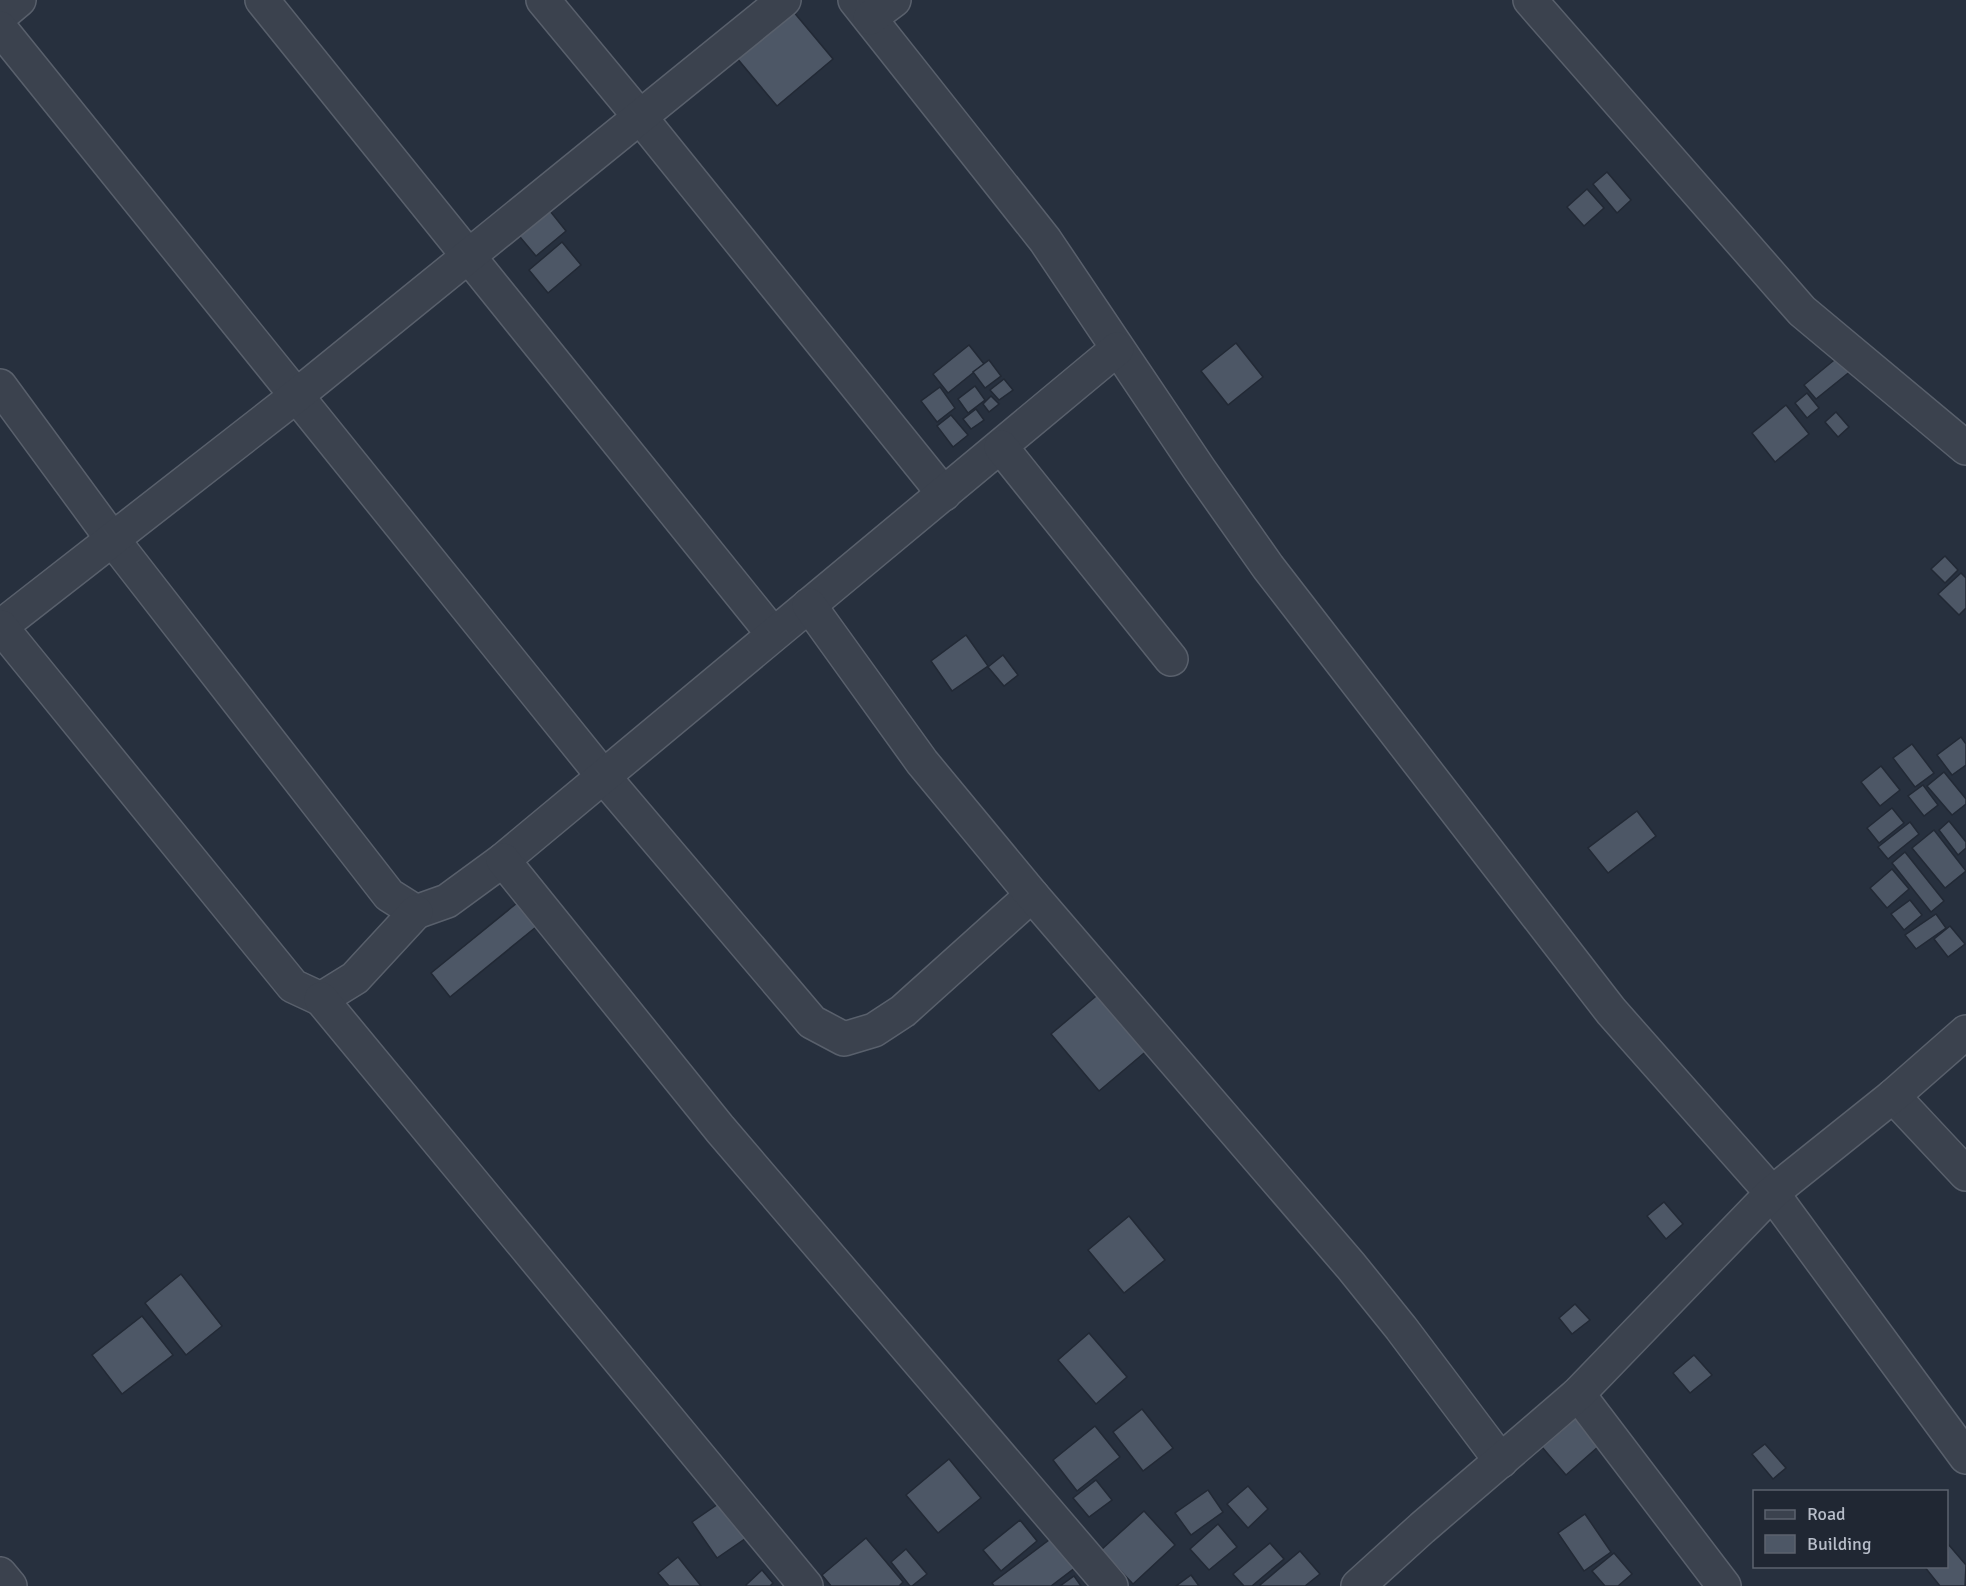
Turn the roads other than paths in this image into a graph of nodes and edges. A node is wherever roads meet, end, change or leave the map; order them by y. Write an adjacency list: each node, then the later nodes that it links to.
1 (19, 0): 7 (street)
2 (262, 0): 10 (street)
3 (543, 0): 9 (street)
4 (784, 0): 9 (street)
5 (1530, 0): 15 (street)
6 (873, 6): 11 (street)
7 (0, 16)
8 (0, 28): 13 (street)
9 (640, 117): 10 (street); 16 (street)
10 (468, 256): 13 (street); 20 (street)
11 (1117, 349): 14 (street); 30 (street)
12 (0, 386): 17 (street)
13 (296, 396): 17 (street); 22 (street)
14 (1000, 447): 16 (street); 21 (street)
15 (1966, 448)
16 (944, 494): 18 (street)
17 (113, 540): 19 (street); 25 (street)
18 (809, 605): 20 (street); 24 (street)
19 (0, 627): 26 (street)
20 (773, 634): 22 (street)
21 (1171, 659)
22 (603, 776): 23 (street); 24 (street)
23 (503, 860): 25 (street); 37 (street)
24 (1032, 895): 33 (street)
25 (416, 912): 26 (street)
26 (321, 999): 36 (street)
27 (1966, 1032): 28 (street)
28 (1893, 1096): 29 (street); 30 (street)
29 (1966, 1174)
30 (1772, 1192): 31 (street); 32 (street)
31 (1578, 1394): 33 (street); 39 (street)
32 (1966, 1457)
33 (1501, 1461): 38 (street)
34 (0, 1574): 35 (street)
35 (10, 1586)
36 (806, 1586)
37 (1111, 1586)
38 (1358, 1586)
39 (1724, 1586)

